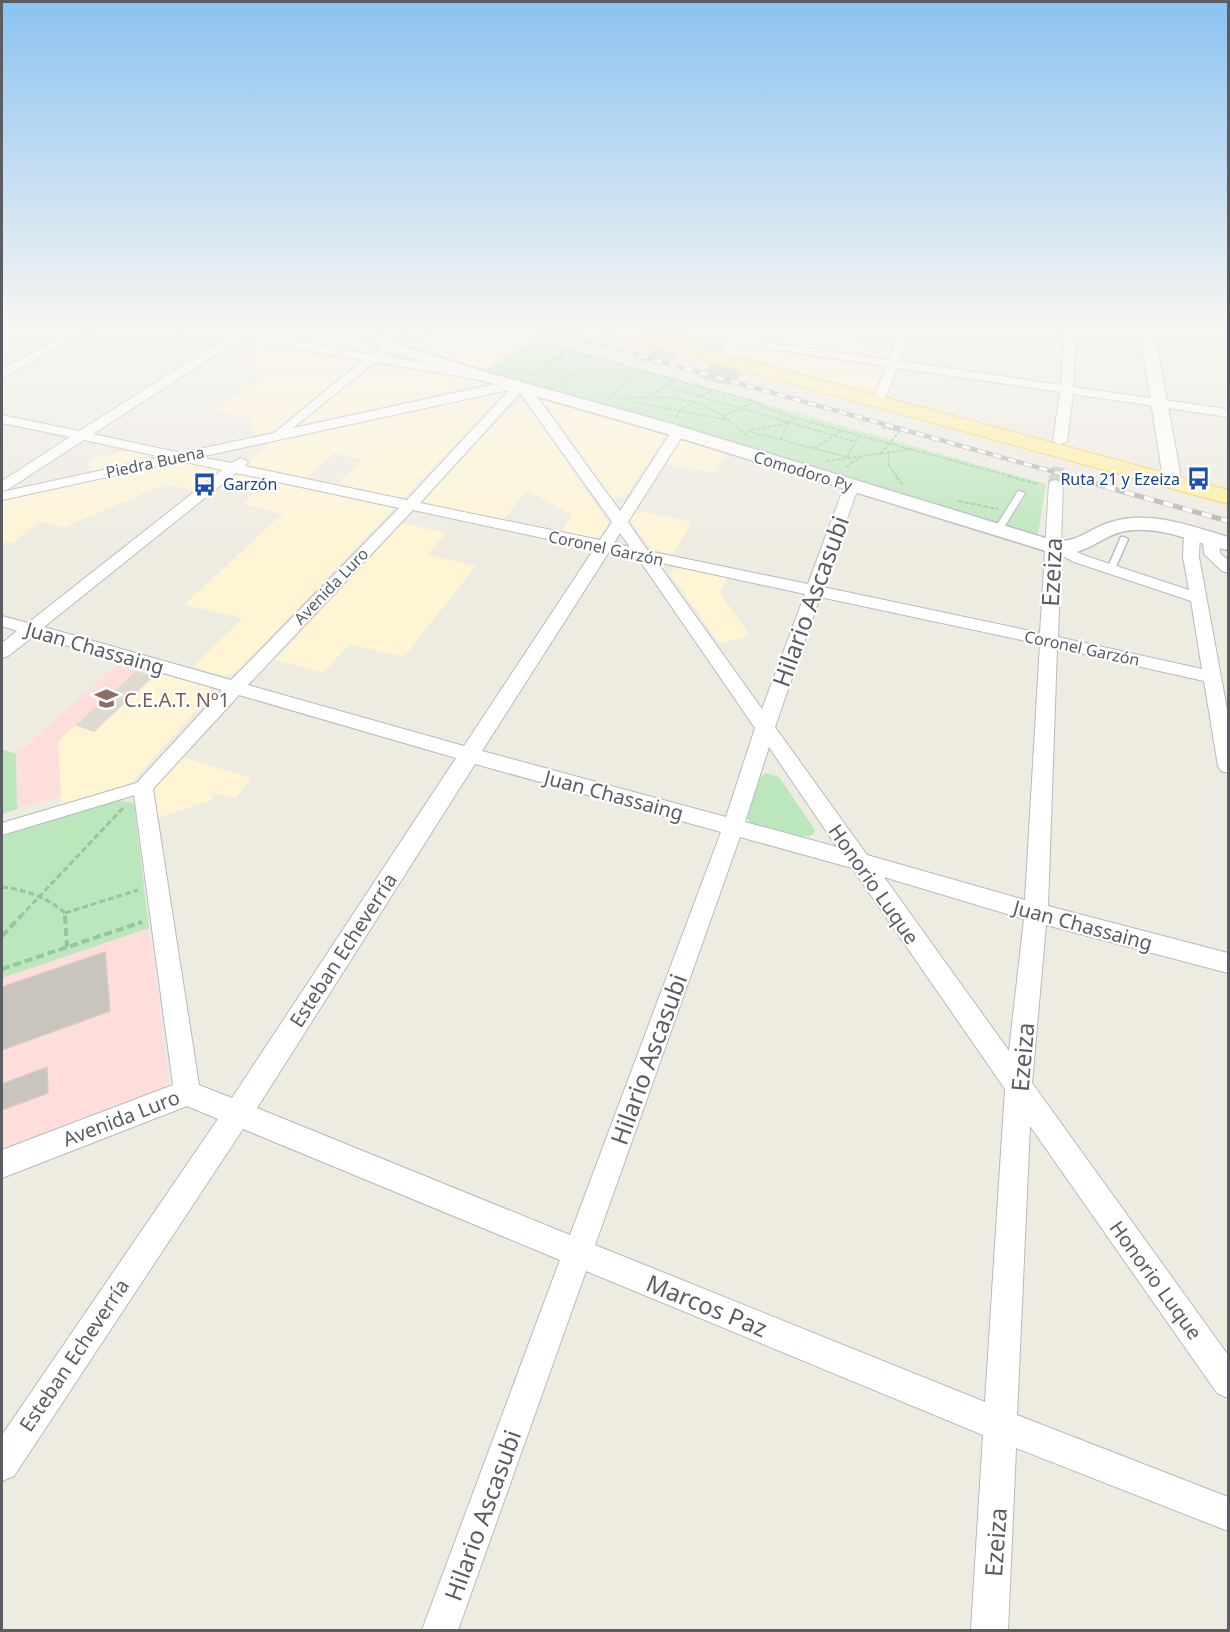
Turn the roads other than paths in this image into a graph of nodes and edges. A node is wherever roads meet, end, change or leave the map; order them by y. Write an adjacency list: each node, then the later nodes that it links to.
1 (135, 401): 15 (street)
2 (318, 401): 16 (street)
3 (435, 401): 16 (street, Piedra Buena)
4 (506, 401): 27 (street, Avenida Luro)
5 (534, 401): 28 (street, Honorio Luque)
6 (579, 401): 14 (main road, Comodoro Py)
7 (875, 401): 10 (main road)
8 (1060, 401): 17 (street)
9 (1141, 401): 11 (street)
10 (878, 402): 17 (main road)
11 (1160, 404): 12 (street); 20 (street)
12 (1228, 413)
13 (2, 419): 15 (street, Coronel Garzón)
14 (676, 427): 23 (main road, Comodoro Py); 28 (street, Esteban Echeverría)
15 (80, 436): 18 (street, Coronel Garzón); 22 (street)
16 (274, 436): 18 (street, Piedra Buena); 19 (street)
17 (1056, 454): 20 (main road)
18 (179, 456): 19 (street, Coronel Garzón); 25 (street, Piedra Buena)
19 (233, 468): 27 (street, Coronel Garzón); 40 (street)
20 (1168, 481): 26 (main road)
21 (1056, 484): 33 (street, Ezeiza)
22 (2, 487)
23 (855, 487): 29 (main road, Comodoro Py); 37 (street, Hilario Ascasubi)
24 (1021, 493): 29 (lane)
25 (2, 496)
26 (1228, 497)
27 (409, 506): 32 (street, Coronel Garzón); 44 (street, Avenida Luro)
28 (619, 520): 32 (street, Esteban Echeverría); 34 (street, Honorio Luque)
29 (998, 531): 33 (main road, Comodoro Py)
30 (1124, 538): 36 (lane)
31 (1211, 539): 33 (main road); 35 (street); 38 (street)
32 (603, 546): 34 (street, Coronel Garzón); 46 (street, Esteban Echeverría)
33 (1057, 548): 36 (street, Comodoro Py); 41 (street, Ezeiza)
34 (644, 556): 37 (street, Coronel Garzón); 45 (street, Honorio Luque)
35 (1228, 568)
36 (1111, 569): 38 (street, Comodoro Py)
37 (813, 591): 41 (street, Coronel Garzón); 45 (street, Hilario Ascasubi)
38 (1200, 599): 43 (street)
39 (2, 621): 40 (street, Juan Chassaing)
40 (30, 629): 42 (street); 44 (street, Juan Chassaing)
41 (1048, 640): 43 (street, Coronel Garzón); 52 (street, Ezeiza)
42 (2, 652)
43 (1211, 677): 47 (street)
44 (233, 688): 46 (street, Juan Chassaing); 48 (street, Avenida Luro)
45 (765, 728): 49 (street, Hilario Ascasubi); 51 (street, Honorio Luque)
46 (469, 755): 49 (street, Juan Chassaing); 56 (street, Esteban Echeverría)
47 (1228, 757)
48 (142, 787): 50 (street); 55 (street, Avenida Luro)
49 (733, 828): 51 (street, Juan Chassaing); 58 (street, Hilario Ascasubi)
50 (2, 829)
51 (858, 861): 52 (street, Juan Chassaing); 54 (street, Honorio Luque)
52 (1036, 913): 53 (street, Juan Chassaing); 54 (street, Ezeiza)
53 (1228, 963)
54 (1018, 1088): 59 (street, Honorio Luque); 60 (street, Ezeiza)
55 (187, 1093): 56 (street, Marcos Paz); 57 (street, Avenida Luro)
56 (238, 1113): 58 (street, Marcos Paz); 61 (street, Esteban Echeverría)
57 (2, 1164)
58 (577, 1252): 60 (street, Marcos Paz); 63 (street, Hilario Ascasubi)
59 (1228, 1382)
60 (1002, 1426): 62 (street, Marcos Paz); 64 (street, Ezeiza)
61 (2, 1464)
62 (1228, 1514)
63 (440, 1630)
64 (989, 1630)

